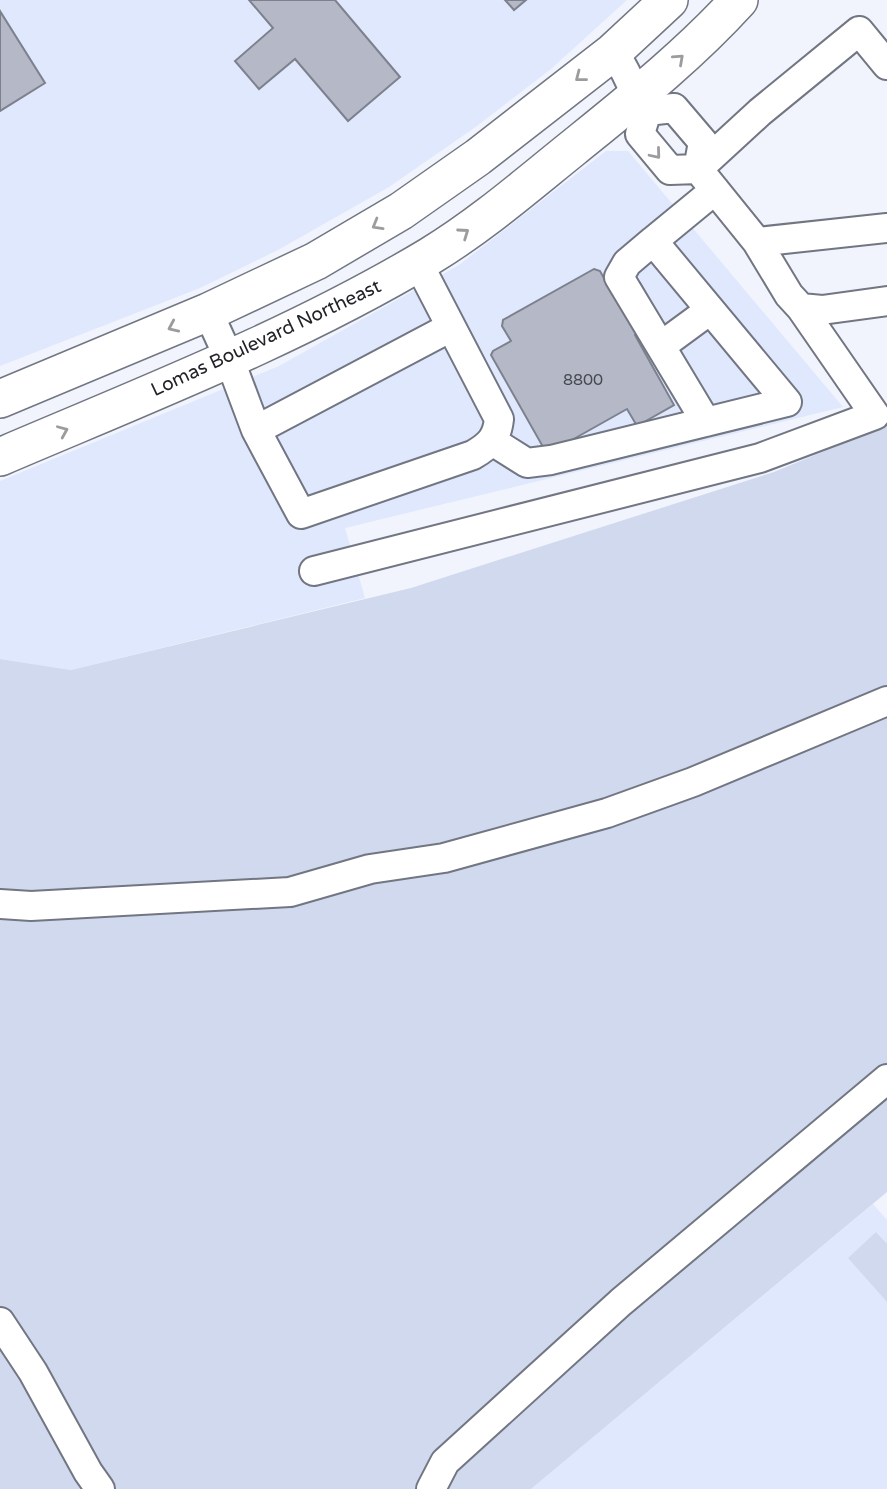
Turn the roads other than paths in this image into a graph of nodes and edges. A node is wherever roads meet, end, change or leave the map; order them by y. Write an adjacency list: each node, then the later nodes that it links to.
1 (668, 0): 3 (main road)
2 (739, 0): 5 (main road, Lomas Boulevard Northeast, one-way to 2)
3 (613, 52): 5 (street); 14 (main road, one-way to 14)
4 (887, 65): 6 (street)
5 (641, 104): 6 (street, one-way to 6); 6 (street); 10 (main road, Lomas Boulevard Northeast, one-way to 5)
6 (707, 180): 8 (street); 9 (street)
7 (887, 228): 9 (street)
8 (653, 242): 13 (street); 16 (street)
9 (757, 242): 12 (street)
10 (418, 263): 15 (street); 17 (main road, Lomas Boulevard Northeast)
11 (887, 301): 12 (street)
12 (801, 308): 23 (street)
13 (710, 310): 16 (street); 19 (street)
14 (208, 312): 17 (street); 18 (main road, one-way to 18)
15 (451, 327): 20 (street); 21 (street)
16 (661, 346): 19 (street)
17 (229, 358): 20 (street); 22 (main road, Lomas Boulevard Northeast, one-way to 17)
18 (0, 399)
19 (706, 422): 21 (street)
20 (256, 430): 21 (street)
21 (492, 441)
22 (0, 457)
23 (314, 571)
24 (887, 701): 25 (street)
25 (0, 904)
26 (887, 1079): 29 (street)
27 (0, 1322): 28 (street)
28 (100, 1489)
29 (431, 1489)

